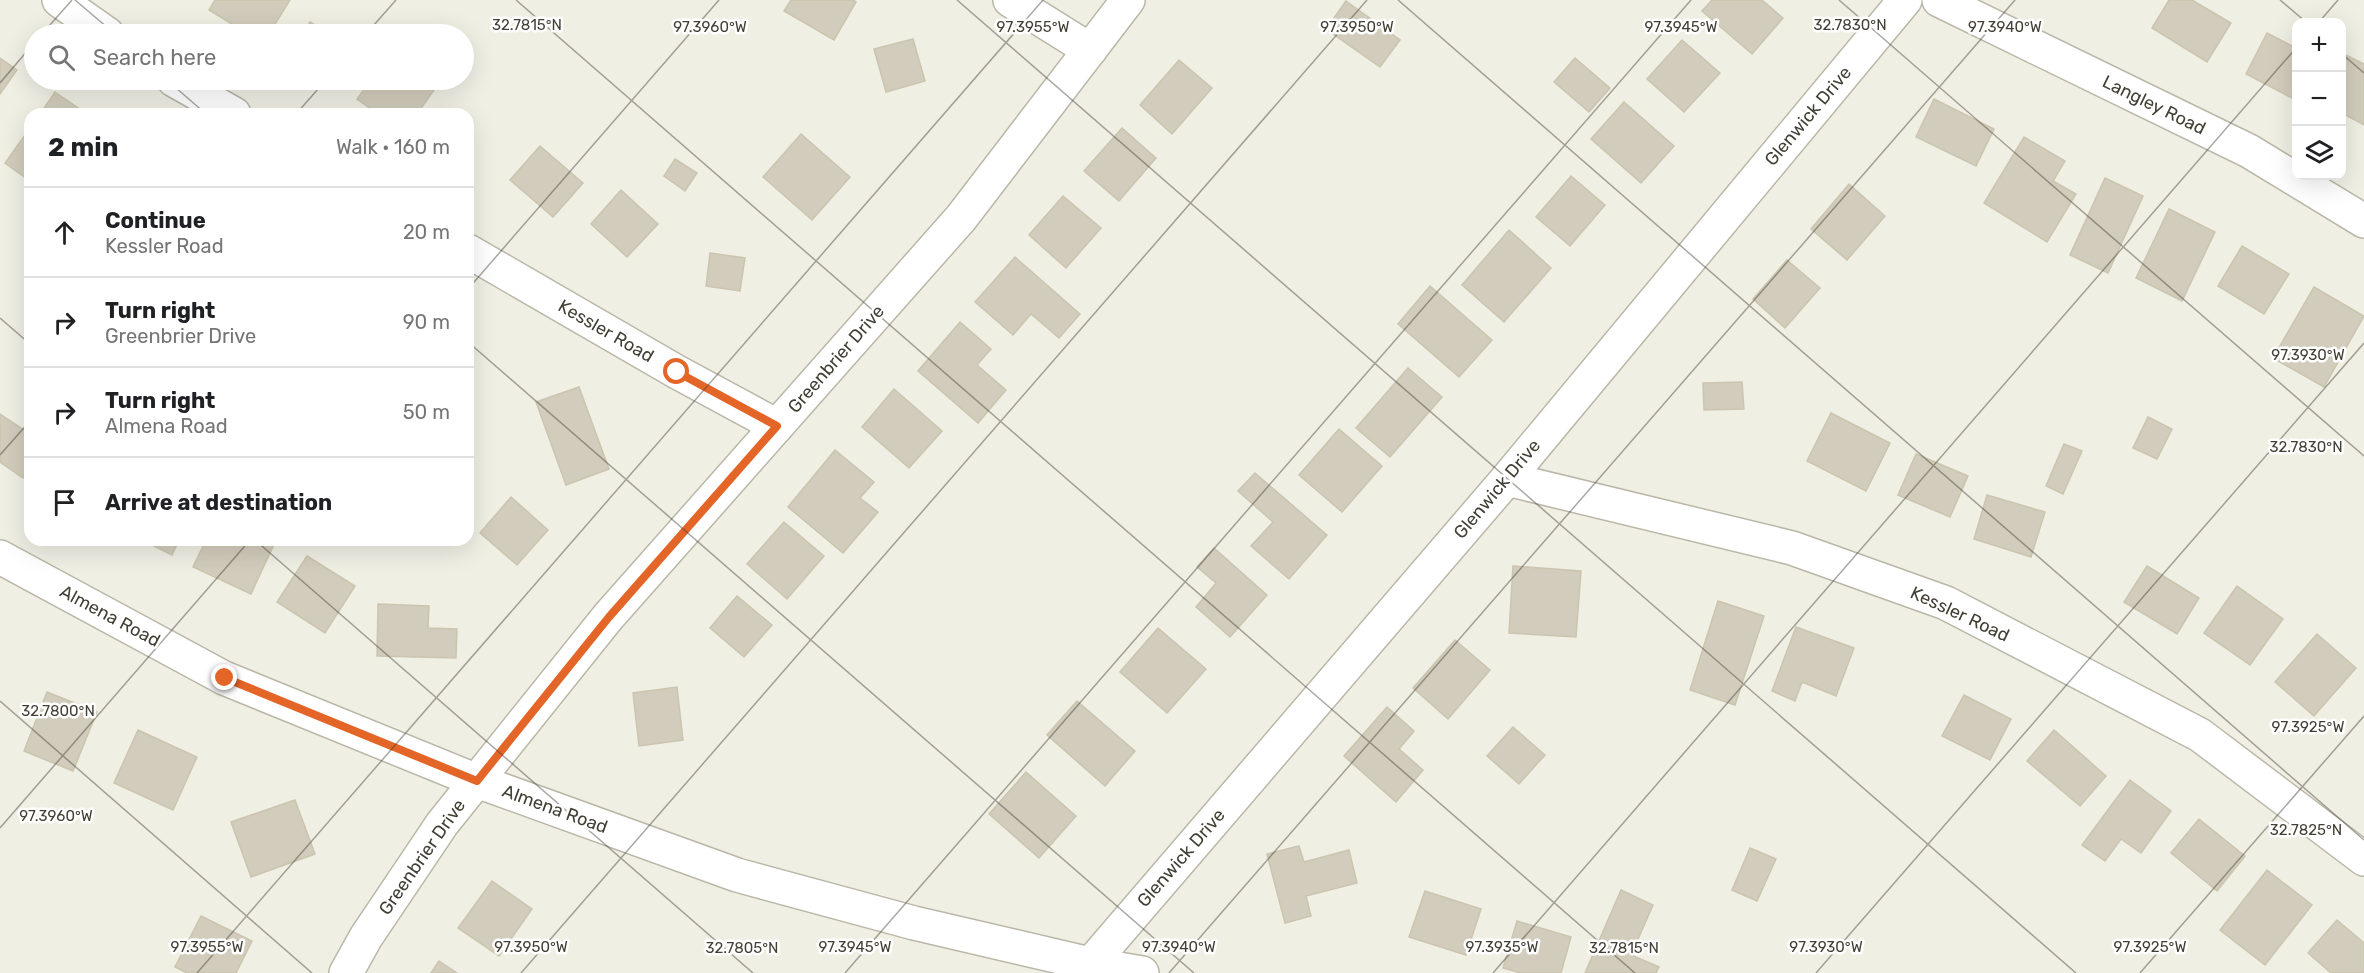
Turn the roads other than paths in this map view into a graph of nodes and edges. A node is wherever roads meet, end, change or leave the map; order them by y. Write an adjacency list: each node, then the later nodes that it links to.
1 (59, 0): 6 (street)
2 (1010, 0): 7 (street)
3 (1128, 0): 7 (street, Greenbrier Drive)
4 (1905, 0): 13 (street, Glenwick Drive)
5 (1938, 0): 10 (street, Langley Road)
6 (93, 24)
7 (1090, 50): 12 (street, Greenbrier Drive)
8 (192, 90): 9 (street)
9 (223, 108)
10 (2364, 221)
11 (474, 254): 12 (street, Kessler Road)
12 (777, 426): 15 (street, Greenbrier Drive)
13 (1507, 479): 16 (street, Kessler Road); 17 (street, Glenwick Drive)
14 (0, 557): 15 (street, Almena Road)
15 (477, 781): 17 (street, Almena Road); 18 (street, Greenbrier Drive)
16 (2364, 859)
17 (1086, 968): 19 (street, Almena Road)
18 (346, 973)
19 (1142, 973)

